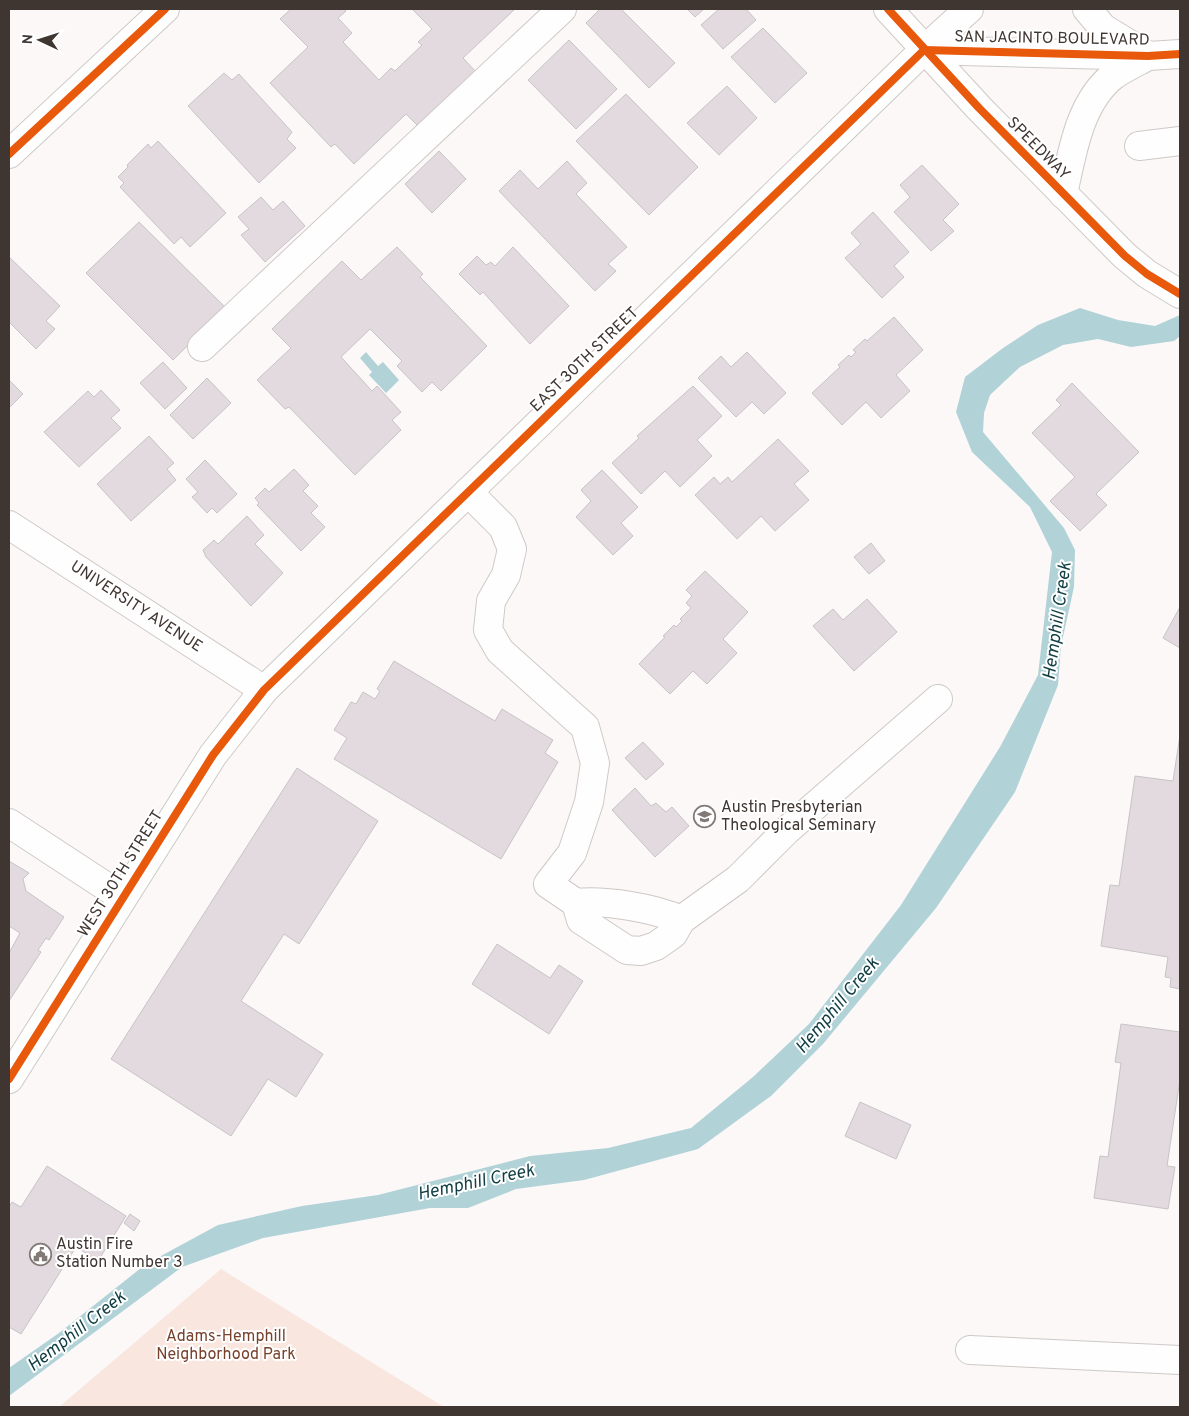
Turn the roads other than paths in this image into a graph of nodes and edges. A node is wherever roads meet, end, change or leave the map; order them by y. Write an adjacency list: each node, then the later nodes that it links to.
1 (164, 9): 11 (street)
2 (562, 9): 14 (street)
3 (888, 9): 6 (street, SPEEDWAY)
4 (969, 9): 6 (street, EAST 30TH STREET)
5 (1087, 9): 8 (street)
6 (924, 50): 8 (street, SAN JACINTO BOULEVARD); 12 (street, SPEEDWAY); 15 (street, EAST 30TH STREET)
7 (1180, 54): 8 (street, SAN JACINTO BOULEVARD)
8 (1148, 56): 12 (street)
9 (1180, 142): 10 (street)
10 (1139, 146)
11 (9, 154)
12 (1063, 194): 13 (street, SPEEDWAY)
13 (1180, 294)
14 (202, 348)
15 (468, 492): 17 (street, EAST 30TH STREET); 21 (street)
16 (9, 525): 17 (street, UNIVERSITY AVENUE)
17 (264, 690): 20 (street, WEST 30TH STREET)
18 (938, 699): 22 (street)
19 (9, 823): 20 (street)
20 (122, 897): 23 (street, WEST 30TH STREET)
21 (576, 903): 22 (street); 22 (street)
22 (681, 920)
23 (9, 1079)
24 (970, 1350): 25 (street)
25 (1180, 1360)

